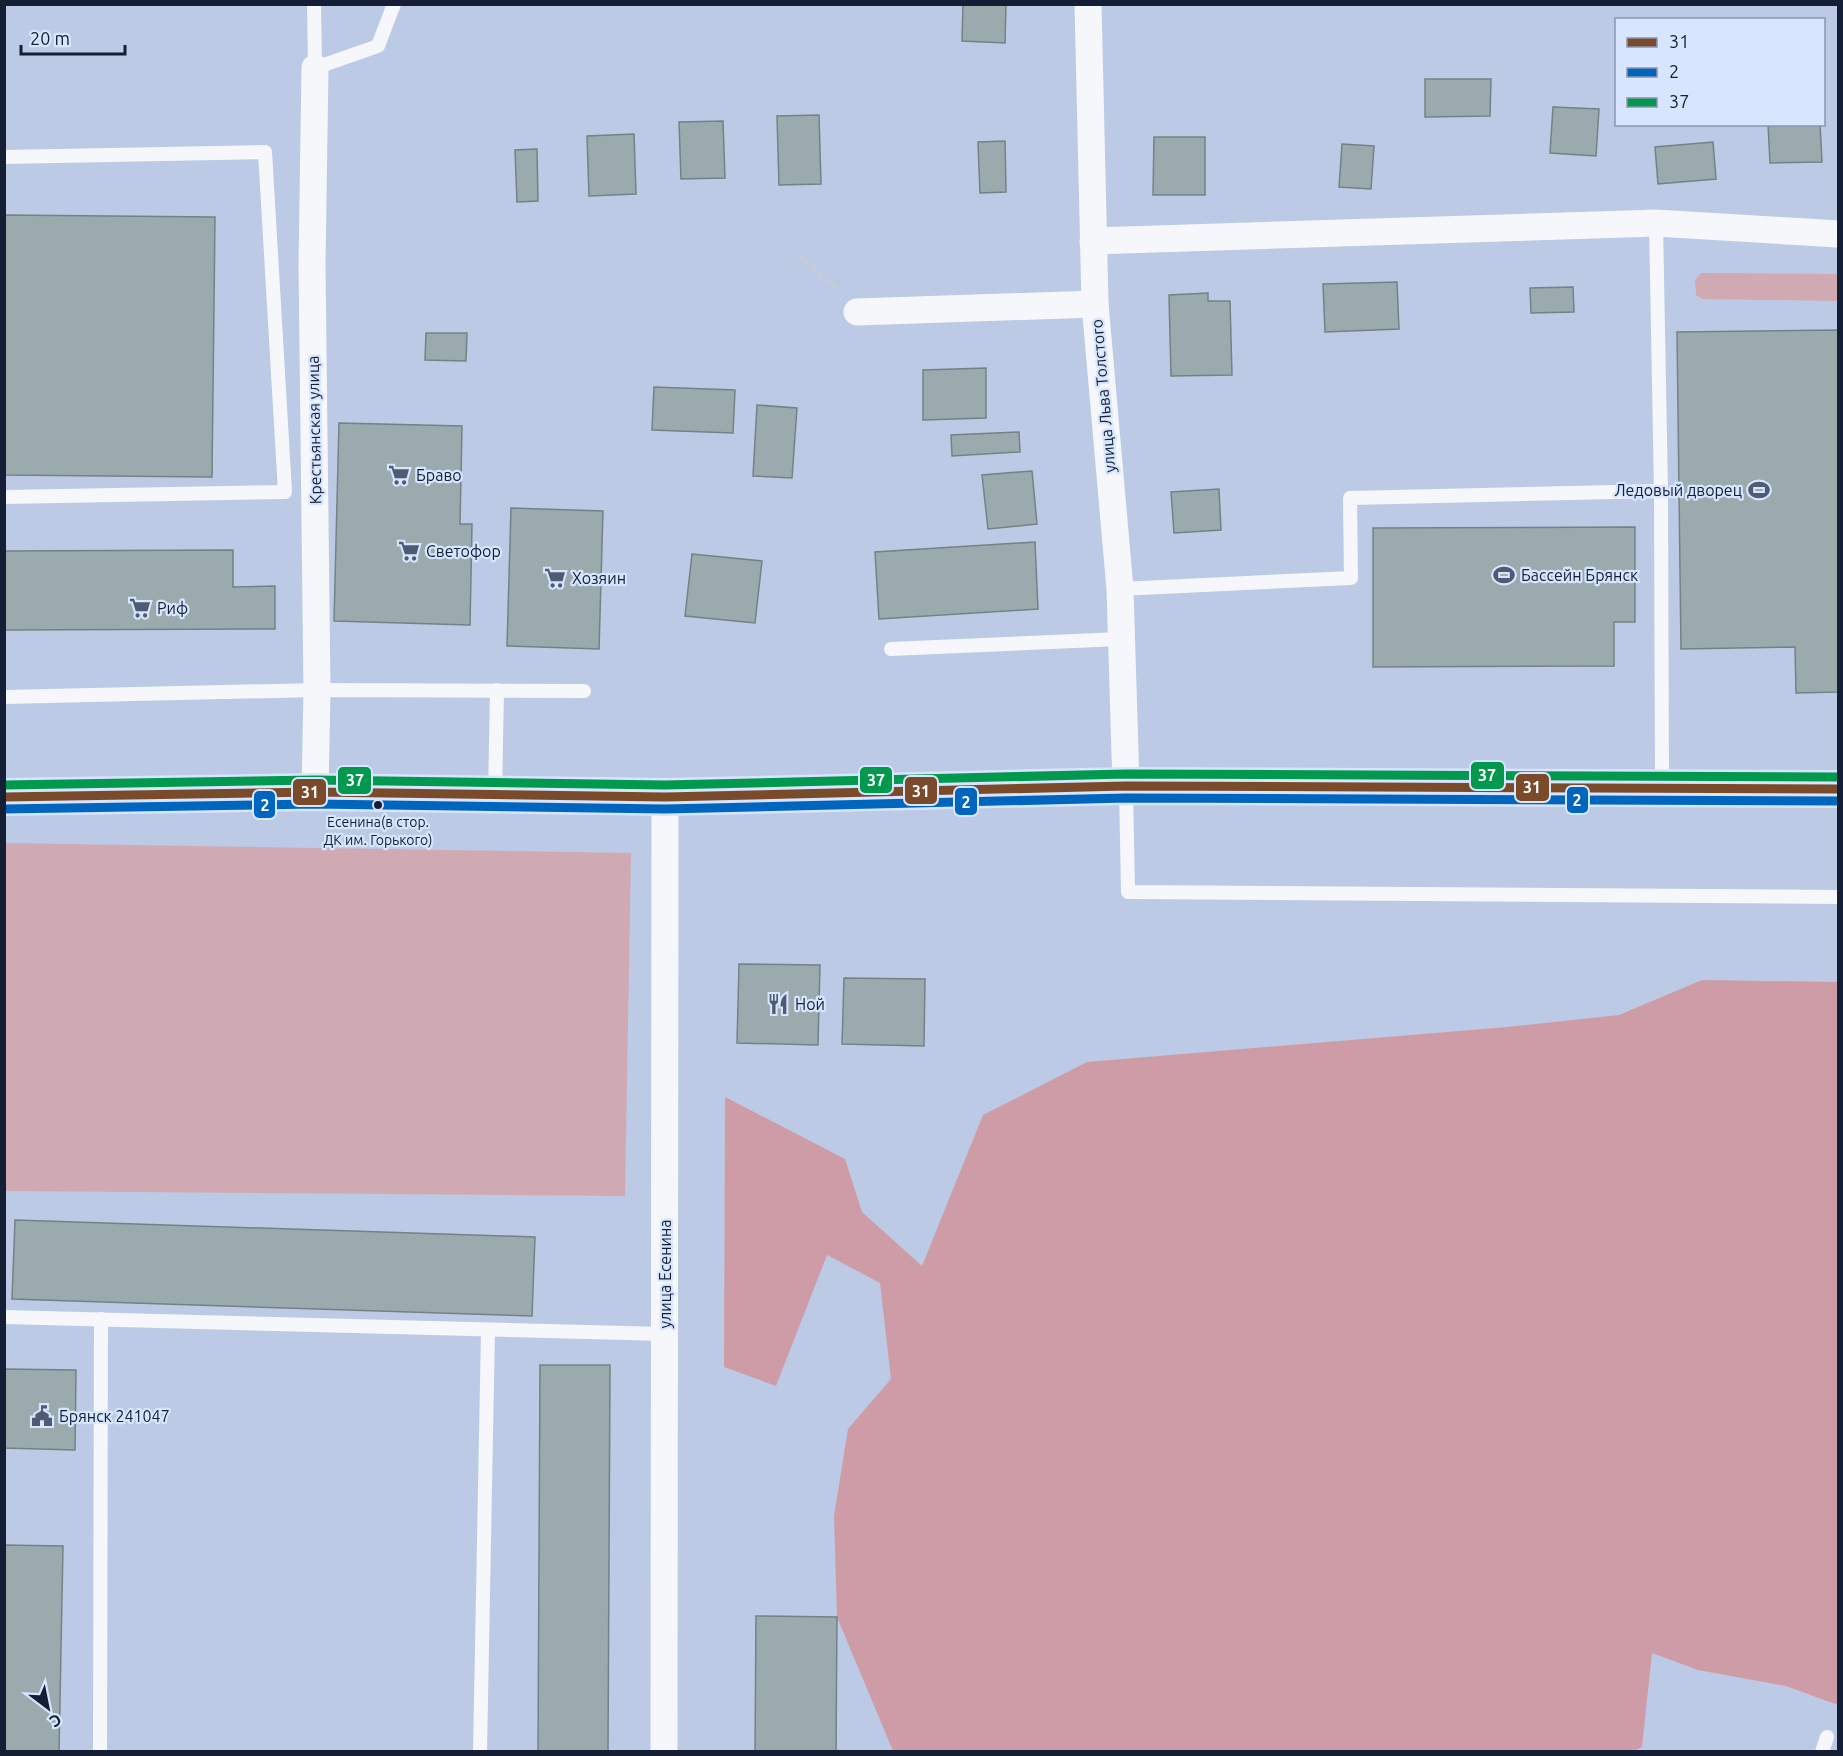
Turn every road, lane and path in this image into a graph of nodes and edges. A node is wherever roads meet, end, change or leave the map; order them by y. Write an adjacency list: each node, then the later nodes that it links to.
1 (314, 4): 4 (lane)
2 (394, 4): 4 (lane)
3 (1088, 4): 8 (street, улица Льва Толстого)
4 (315, 68): 17 (street, Крестьянская улица)
5 (4, 157): 13 (lane)
6 (1656, 223): 7 (street); 8 (street); 12 (lane)
7 (1839, 234)
8 (1093, 241): 10 (street, улица Льва Толстого)
9 (798, 256): 11 (path)
10 (1095, 304): 11 (street); 14 (street, улица Льва Толстого)
11 (857, 312)
12 (1660, 491): 14 (lane); 22 (lane)
13 (4, 497)
14 (1120, 589): 15 (street, улица Льва Толстого)
15 (1121, 639): 16 (lane); 21 (street, улица Льва Толстого)
16 (891, 650)
17 (317, 690): 18 (lane); 20 (lane); 24 (street, Крестьянская улица)
18 (497, 690): 19 (lane); 25 (lane)
19 (584, 691)
20 (4, 697)
21 (1126, 786): 22 (main road); 27 (main road); 28 (lane)
22 (1662, 789): 23 (main road)
23 (1839, 789)
24 (315, 792): 25 (main road); 26 (main road)
25 (495, 795): 27 (main road)
26 (4, 797)
27 (665, 797): 32 (street, улица Есенина)
28 (1839, 897)
29 (4, 1317): 30 (lane)
30 (101, 1319): 31 (lane); 34 (lane)
31 (488, 1330): 32 (lane); 35 (lane)
32 (664, 1334): 36 (street, улица Есенина)
33 (1827, 1737): 37 (lane)
34 (100, 1752)
35 (480, 1752)
36 (664, 1752)
37 (1822, 1752)

